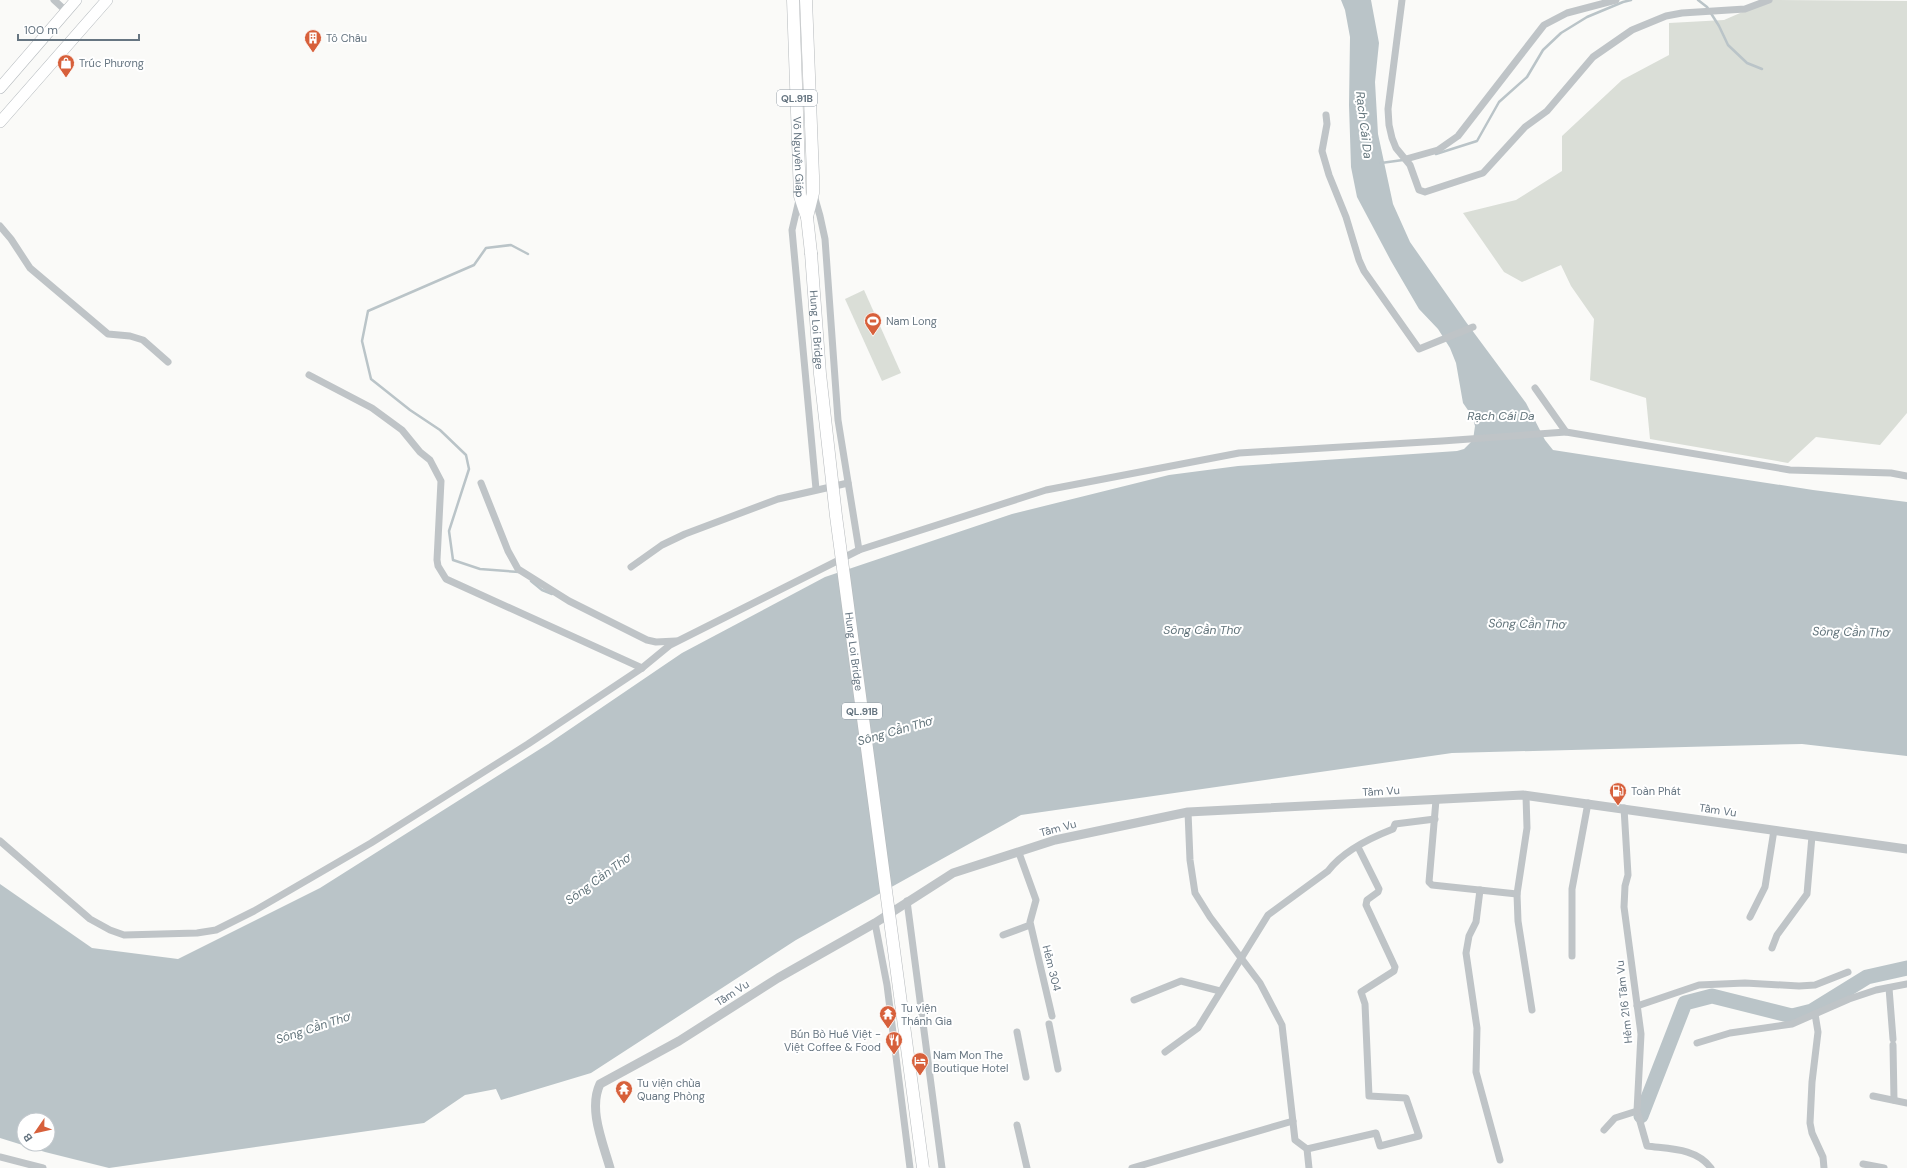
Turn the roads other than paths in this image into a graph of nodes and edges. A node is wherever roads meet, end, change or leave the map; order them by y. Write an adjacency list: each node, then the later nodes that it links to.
1 (54, 0): 9 (street)
2 (76, 0): 9 (main road)
3 (107, 0): 14 (main road)
4 (793, 0): 10 (highway, Võ Nguyên Giáp / QL.91B)
5 (806, 0): 11 (highway, Võ Nguyên Giáp / QL.91B)
6 (1402, 0): 15 (street)
7 (1616, 0): 15 (street)
8 (1769, 0): 15 (street)
9 (66, 11): 12 (main road)
10 (796, 58): 11 (highway); 17 (highway, Võ Nguyên Giáp / QL.91B)
11 (809, 58): 16 (highway, Võ Nguyên Giáp / QL.91B)
12 (0, 88)
13 (1326, 115): 21 (street)
14 (0, 122)
15 (1406, 159)
16 (813, 193): 18 (highway, Võ Nguyên Giáp / QL.91B); 28 (street)
17 (800, 196): 18 (highway, Võ Nguyên Giáp / QL.91B); 29 (street)
18 (808, 217): 20 (highway, Võ Nguyên Giáp / QL.91B)
19 (0, 226): 22 (street)
20 (811, 254): 85 (highway, Hung Loi Bridge / QL.91B, bridge)
21 (1473, 326)
22 (168, 362)
23 (309, 375): 33 (street)
24 (1535, 388): 25 (street)
25 (1566, 432): 26 (street); 30 (street)
26 (1907, 476)
27 (481, 483): 32 (street)
28 (848, 483): 29 (street); 30 (street)
29 (816, 490): 31 (street)
30 (859, 550): 32 (street)
31 (631, 567)
32 (680, 640): 33 (street)
33 (642, 668): 42 (street)
34 (1526, 796): 35 (street, Tầm Vu); 36 (street, Tầm Vu); 47 (street)
35 (1436, 800): 38 (street, Tầm Vu); 39 (street)
36 (1588, 804): 37 (street, Tầm Vu); 55 (street)
37 (1624, 808): 40 (street, Tầm Vu); 61 (street, Hẻm 216 Tầm Vu)
38 (1188, 812): 45 (street, Tầm Vu); 54 (street)
39 (1435, 819): 43 (street); 46 (street)
40 (1774, 830): 41 (street, Tầm Vu); 49 (street)
41 (1812, 836): 44 (street, Tầm Vu); 53 (street)
42 (0, 841)
43 (1358, 847): 54 (street); 78 (street)
44 (1907, 849)
45 (1019, 853): 48 (street, Tầm Vu); 51 (street, Hẻm 304)
46 (1480, 890): 47 (street); 80 (street)
47 (1517, 894): 62 (street)
48 (907, 901): 50 (street, Tầm Vu); 86 (street)
49 (1750, 917)
50 (875, 922): 83 (street, Tầm Vu); 84 (street)
51 (1030, 925): 52 (street); 64 (street, Hẻm 304)
52 (1003, 935)
53 (1772, 948)
54 (1242, 956): 59 (street); 75 (street)
55 (1572, 956)
56 (1848, 972): 61 (street)
57 (1907, 984): 58 (street)
58 (1889, 988): 63 (street); 72 (street)
59 (1220, 991): 60 (street); 68 (street)
60 (1134, 1000)
61 (1637, 1006): 74 (street, Hẻm 216 Tầm Vu)
62 (1532, 1010)
63 (1815, 1014): 67 (street); 91 (street)
64 (1052, 1016)
65 (1049, 1024): 69 (street)
66 (1017, 1032): 70 (street)
67 (1697, 1043)
68 (1165, 1052)
69 (1058, 1069)
70 (1026, 1077)
71 (1873, 1096): 72 (street)
72 (1894, 1100): 73 (street)
73 (1907, 1103)
74 (1637, 1111): 77 (street); 90 (street, Hẻm 216 Tầm Vu)
75 (1293, 1120): 78 (street); 88 (street)
76 (1017, 1125): 87 (street)
77 (1604, 1130)
78 (1307, 1149): 89 (street)
79 (0, 1157): 82 (street)
80 (1500, 1160)
81 (1862, 1164): 92 (street)
82 (43, 1168)
83 (610, 1168)
84 (910, 1168)
85 (923, 1168)
86 (942, 1168)
87 (1027, 1168)
88 (1132, 1168)
89 (1309, 1168)
90 (1711, 1168)
91 (1824, 1168)
92 (1884, 1168)

